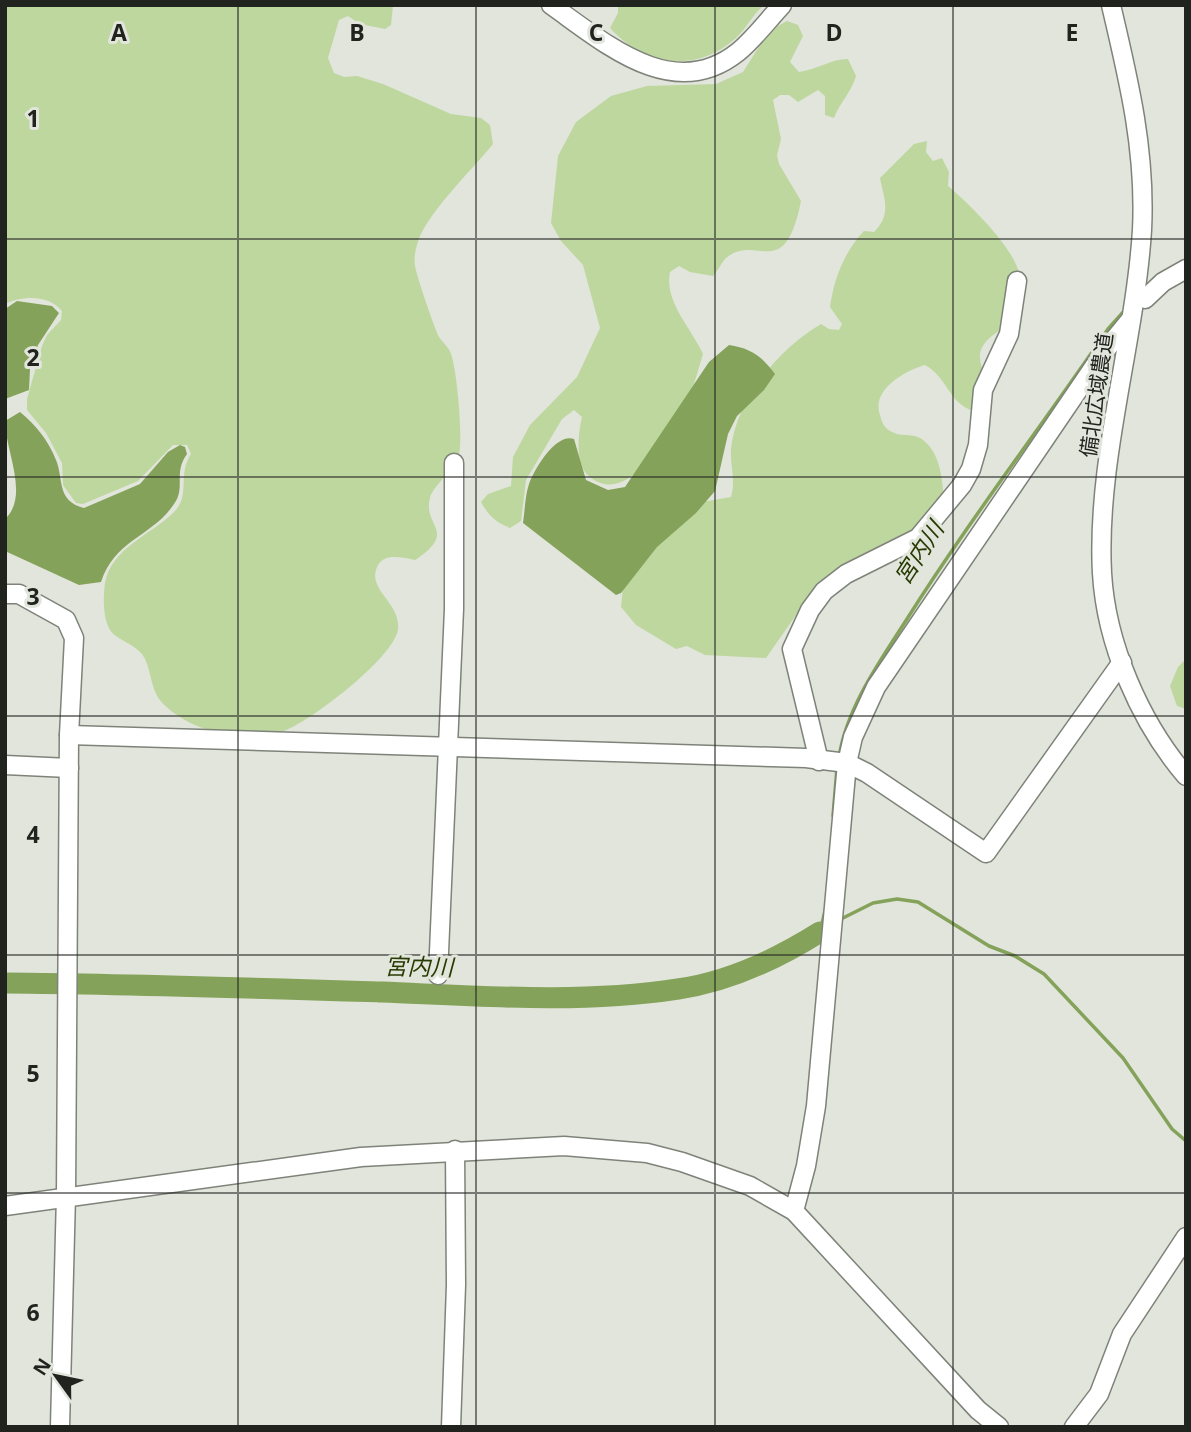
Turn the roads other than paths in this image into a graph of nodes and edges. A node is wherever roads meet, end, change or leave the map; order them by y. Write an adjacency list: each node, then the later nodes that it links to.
1 (551, 5): 2 (street)
2 (782, 5)
3 (1111, 5): 6 (street, 備北広域農道)
4 (1186, 269): 6 (street)
5 (1017, 281): 13 (street)
6 (1136, 303): 9 (street, 備北広域農道); 14 (street)
7 (454, 463): 11 (street)
8 (5, 594): 10 (street)
9 (1122, 662): 12 (street, 備北広域農道); 14 (street)
10 (69, 735): 11 (street); 16 (street)
11 (449, 748): 13 (street); 18 (street)
12 (1178, 758): 17 (street, 備北広域農道)
13 (819, 761): 14 (street)
14 (847, 763): 22 (street)
15 (5, 765): 16 (street)
16 (69, 768): 20 (street)
17 (1186, 776)
18 (438, 975)
19 (455, 1150): 20 (street); 22 (street); 25 (street)
20 (66, 1195): 21 (street); 24 (street)
21 (5, 1206)
22 (794, 1211): 26 (street)
23 (1186, 1237): 27 (street)
24 (61, 1427)
25 (451, 1427)
26 (999, 1427)
27 (1074, 1427)

